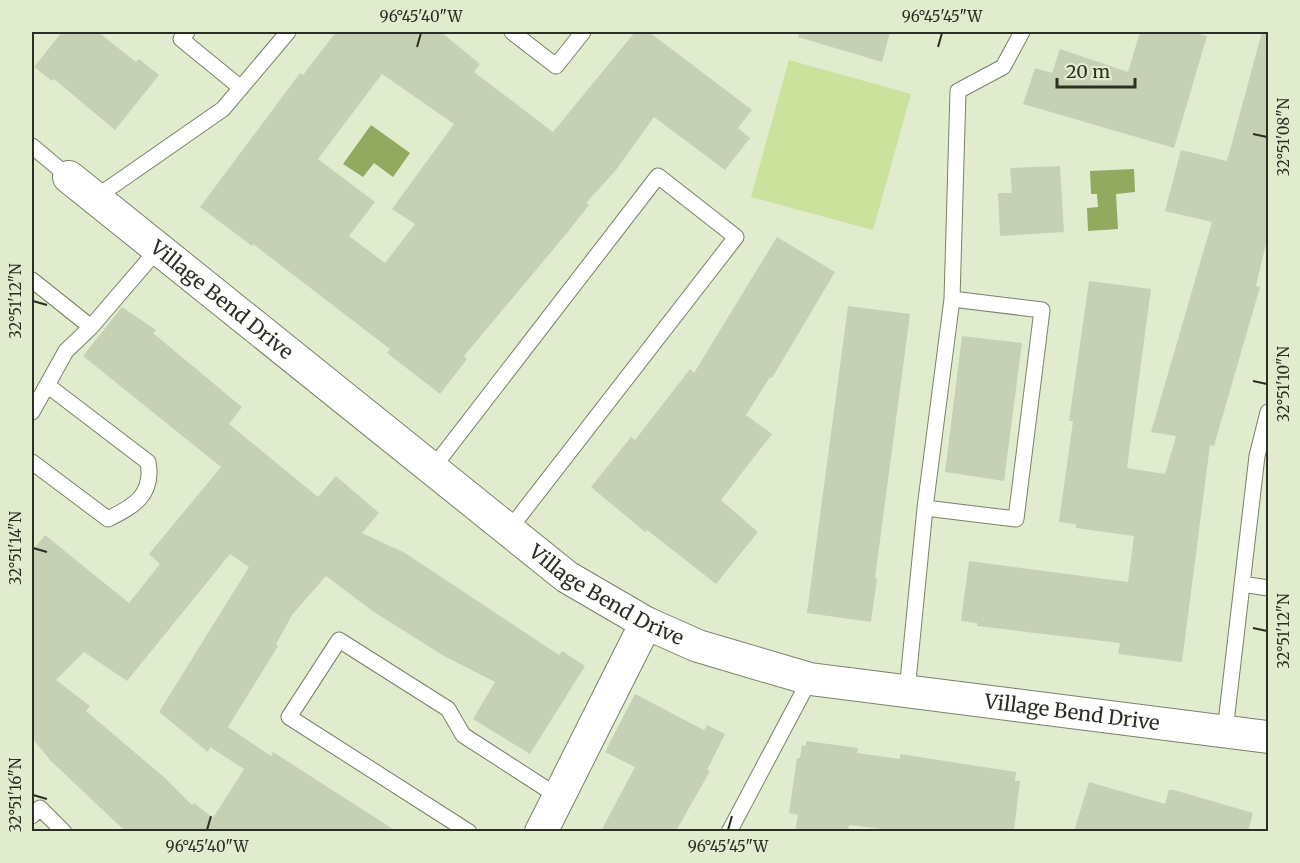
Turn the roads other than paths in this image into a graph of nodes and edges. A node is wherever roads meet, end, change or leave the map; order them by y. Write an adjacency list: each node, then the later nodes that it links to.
1 (187, 32): 6 (lane)
2 (288, 32): 6 (lane)
3 (512, 32): 4 (lane)
4 (583, 32)
5 (1022, 32): 12 (lane)
6 (241, 88): 9 (lane)
7 (32, 146): 8 (lane)
8 (69, 177): 9 (street, Village Bend Drive)
9 (95, 198): 10 (street, Village Bend Drive)
10 (158, 249): 13 (lane); 18 (street, Village Bend Drive)
11 (32, 280): 13 (lane)
12 (952, 299): 20 (lane); 20 (lane)
13 (91, 327): 14 (lane)
14 (47, 385): 15 (lane); 17 (lane)
15 (32, 412)
16 (1269, 412): 19 (lane)
17 (32, 462)
18 (432, 469): 21 (street, Village Bend Drive); 21 (lane)
19 (1261, 477): 22 (lane)
20 (925, 508): 26 (lane)
21 (508, 531): 24 (street, Village Bend Drive)
22 (1242, 584): 23 (lane); 27 (lane)
23 (1269, 588)
24 (646, 623): 25 (street, Village Bend Drive); 29 (street)
25 (810, 679): 26 (street, Village Bend Drive); 34 (lane)
26 (907, 691): 27 (street, Village Bend Drive)
27 (1225, 731): 28 (street, Village Bend Drive)
28 (1269, 737)
29 (559, 797): 32 (lane); 33 (street)
30 (32, 816): 31 (lane)
31 (64, 831)
32 (469, 831)
33 (541, 831)
34 (729, 831)

